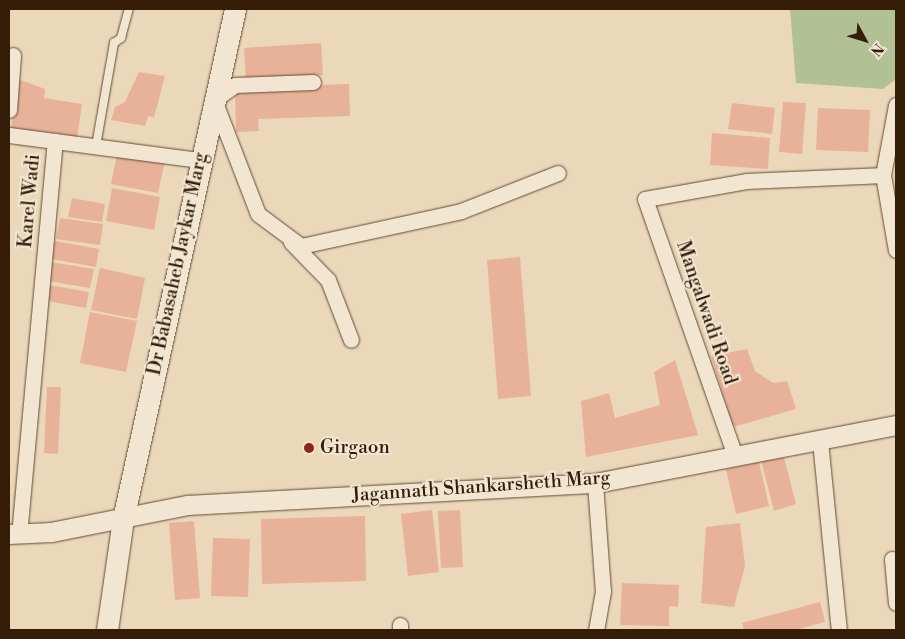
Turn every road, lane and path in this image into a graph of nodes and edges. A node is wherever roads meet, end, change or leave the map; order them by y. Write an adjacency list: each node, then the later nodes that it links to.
1 (129, 9): 10 (lane)
2 (235, 9): 5 (main road, Dr Babasaheb Jaykar Marg)
3 (14, 55): 7 (street)
4 (313, 82): 5 (street)
5 (214, 100): 11 (main road, Dr Babasaheb Jaykar Marg); 14 (street)
6 (896, 105): 13 (street)
7 (9, 110)
8 (9, 135): 9 (street)
9 (55, 140): 10 (street); 22 (street, Karel Wadi)
10 (96, 146): 11 (street)
11 (200, 160): 21 (main road, Dr Babasaheb Jaykar Marg)
12 (558, 173): 14 (street)
13 (883, 175): 15 (street); 19 (street, Mangalwadi Road)
14 (284, 235): 16 (street)
15 (896, 250)
16 (351, 340)
17 (896, 425): 18 (street, Jagannath Shankarsheth Marg)
18 (820, 441): 19 (street, Jagannath Shankarsheth Marg); 27 (street)
19 (732, 447): 20 (street, Jagannath Shankarsheth Marg)
20 (595, 483): 21 (street, Jagannath Shankarsheth Marg); 26 (street)
21 (123, 519): 22 (street, Jagannath Shankarsheth Marg); 25 (main road, Dr Babasaheb Jaykar Marg)
22 (14, 534)
23 (892, 559): 24 (street)
24 (896, 603)
25 (107, 630)
26 (596, 630)
27 (839, 630)

